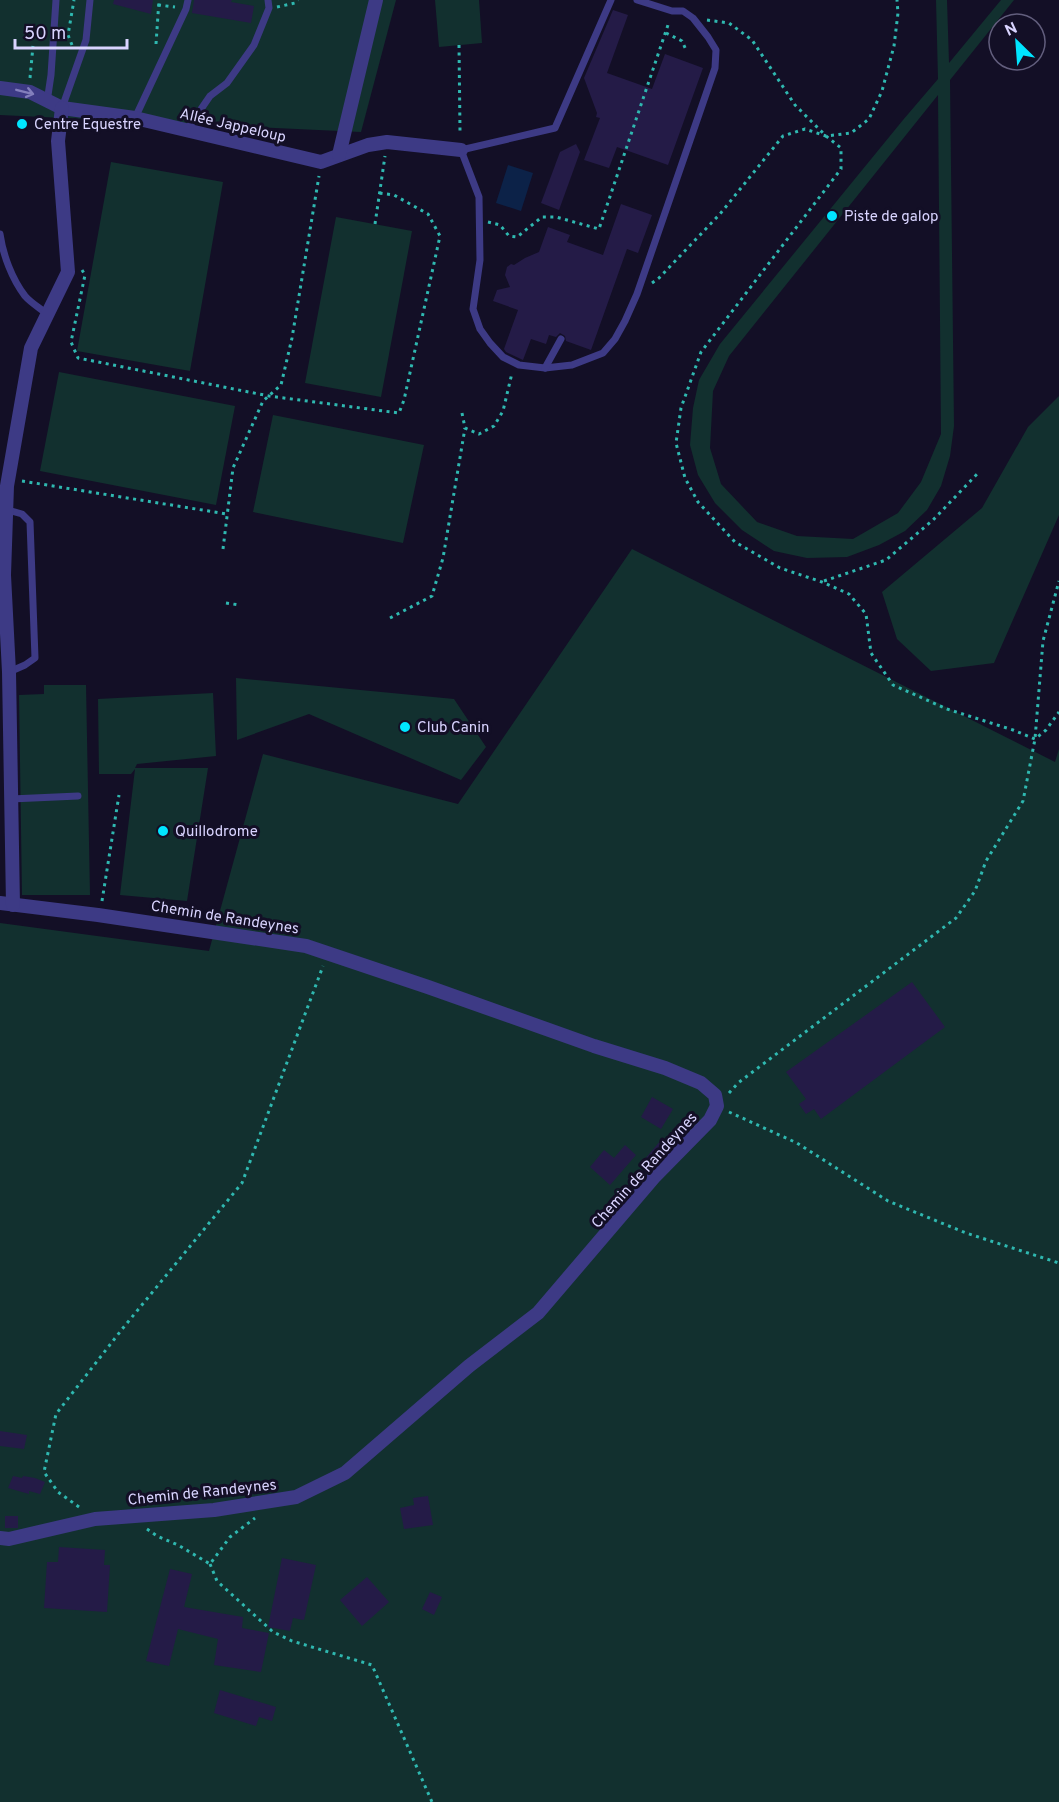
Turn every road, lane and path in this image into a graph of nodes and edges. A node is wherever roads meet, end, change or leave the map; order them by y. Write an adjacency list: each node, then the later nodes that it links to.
1 (56, 0): 24 (lane)
2 (74, 0): 21 (path)
3 (90, 0): 21 (lane)
4 (188, 0): 26 (lane)
5 (268, 0): 13 (lane)
6 (298, 0): 13 (path)
7 (376, 0): 32 (street)
8 (611, 0): 31 (lane)
9 (637, 0): 14 (lane)
10 (897, 0): 29 (path)
11 (159, 3): 12 (path); 20 (path)
12 (166, 6)
13 (269, 8): 27 (lane)
14 (672, 11): 15 (lane); 16 (path)
15 (693, 18): 29 (path); 39 (lane)
16 (666, 33): 19 (path); 35 (path)
17 (459, 45): 28 (path)
18 (33, 46): 23 (path)
19 (687, 50)
20 (156, 53)
21 (78, 62): 25 (lane)
22 (0, 88): 23 (street, Allée Jappeloup, one-way to 23)
23 (30, 92): 24 (street, Allée Jappeloup)
24 (47, 102): 25 (street, Allée Jappeloup)
25 (62, 108): 26 (street, Allée Jappeloup); 38 (street)
26 (135, 118): 27 (street, Allée Jappeloup)
27 (186, 131): 33 (street, Allée Jappeloup)
28 (460, 131)
29 (826, 136): 39 (path); 54 (path)
30 (387, 142): 31 (street); 32 (street); 34 (path)
31 (461, 150): 35 (lane)
32 (339, 155): 33 (street)
33 (321, 162): 44 (path)
34 (379, 193): 36 (path); 44 (path)
35 (479, 219): 42 (lane)
36 (375, 224)
37 (0, 234): 40 (lane)
38 (67, 259): 40 (street); 44 (path)
39 (637, 294): 43 (lane)
40 (47, 314): 48 (street)
41 (561, 339): 43 (lane)
42 (514, 362): 43 (lane); 46 (path)
43 (544, 368)
44 (269, 396): 50 (path)
45 (462, 413): 46 (path)
46 (465, 428): 57 (path)
47 (978, 472): 54 (path)
48 (9, 478): 49 (street); 50 (path)
49 (3, 509): 52 (street); 58 (lane)
50 (227, 514): 51 (path)
51 (223, 549)
52 (2, 579): 58 (street)
53 (1059, 581): 61 (path)
54 (822, 582): 61 (path)
55 (226, 603): 56 (path)
56 (239, 605)
57 (390, 618)
58 (9, 672): 59 (street)
59 (5, 696): 64 (street)
60 (1059, 712): 61 (path)
61 (1035, 739): 68 (path)
62 (119, 795): 66 (path)
63 (78, 796): 64 (lane)
64 (11, 799): 65 (street)
65 (7, 904): 66 (street, Chemin de Randeynes)
66 (98, 915): 67 (street, Chemin de Randeynes)
67 (327, 953): 68 (street, Chemin de Randeynes); 72 (path)
68 (717, 1106): 69 (path); 70 (street, Chemin de Randeynes)
69 (1059, 1263)
70 (132, 1517): 72 (street, Chemin de Randeynes); 74 (path)
71 (255, 1517): 74 (path)
72 (95, 1519): 73 (street, Chemin de Randeynes)
73 (0, 1538)
74 (210, 1564): 75 (path)
75 (432, 1802)

